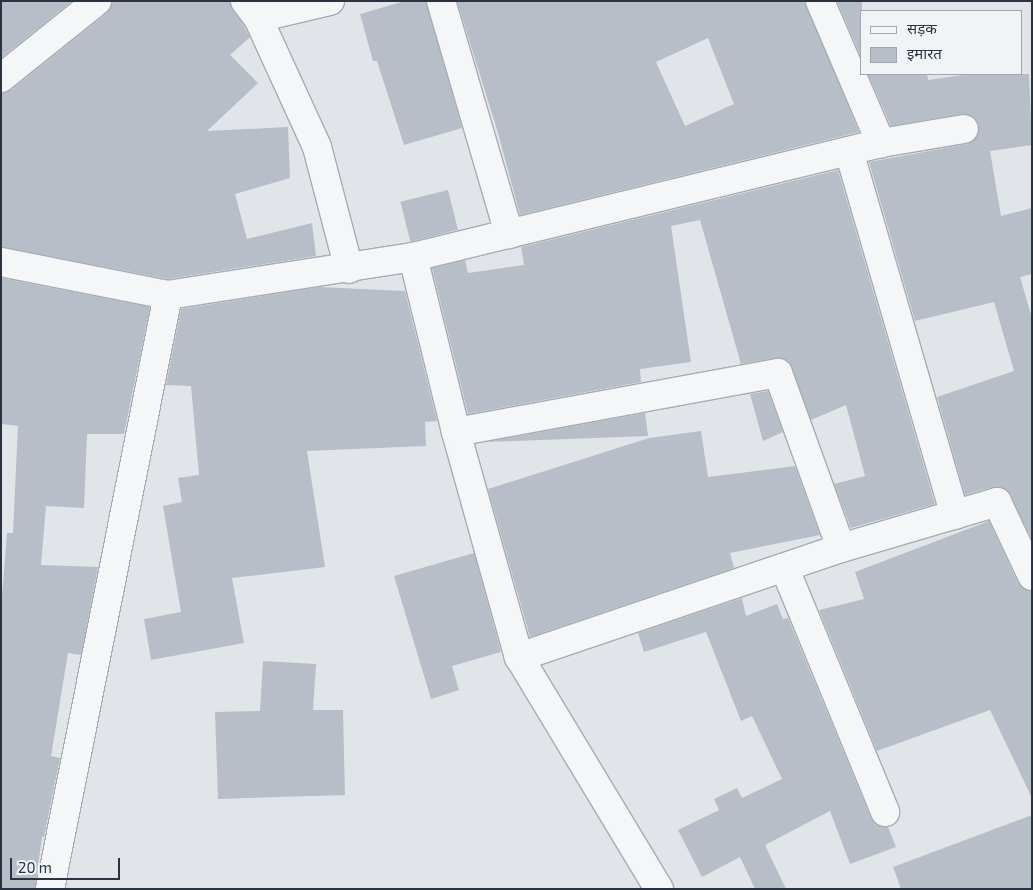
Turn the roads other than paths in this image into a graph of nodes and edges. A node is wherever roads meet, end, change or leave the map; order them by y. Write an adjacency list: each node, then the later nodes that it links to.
1 (97, 1): 6 (street)
2 (330, 1): 5 (street)
3 (441, 1): 10 (street)
4 (820, 1): 8 (street)
5 (252, 10): 13 (street)
6 (1, 78)
7 (964, 129): 8 (street)
8 (881, 143): 9 (street)
9 (849, 151): 10 (street); 16 (street)
10 (509, 234): 11 (street)
11 (413, 257): 13 (street); 15 (street)
12 (1, 262): 14 (street)
13 (348, 268): 14 (street)
14 (168, 295): 22 (street)
15 (456, 432): 17 (street); 20 (street)
16 (955, 515): 17 (street); 19 (street)
17 (841, 548): 18 (street)
18 (785, 569): 20 (street); 21 (street)
19 (1032, 576)
20 (519, 657): 23 (street)
21 (885, 812)
22 (50, 889)
23 (659, 889)

